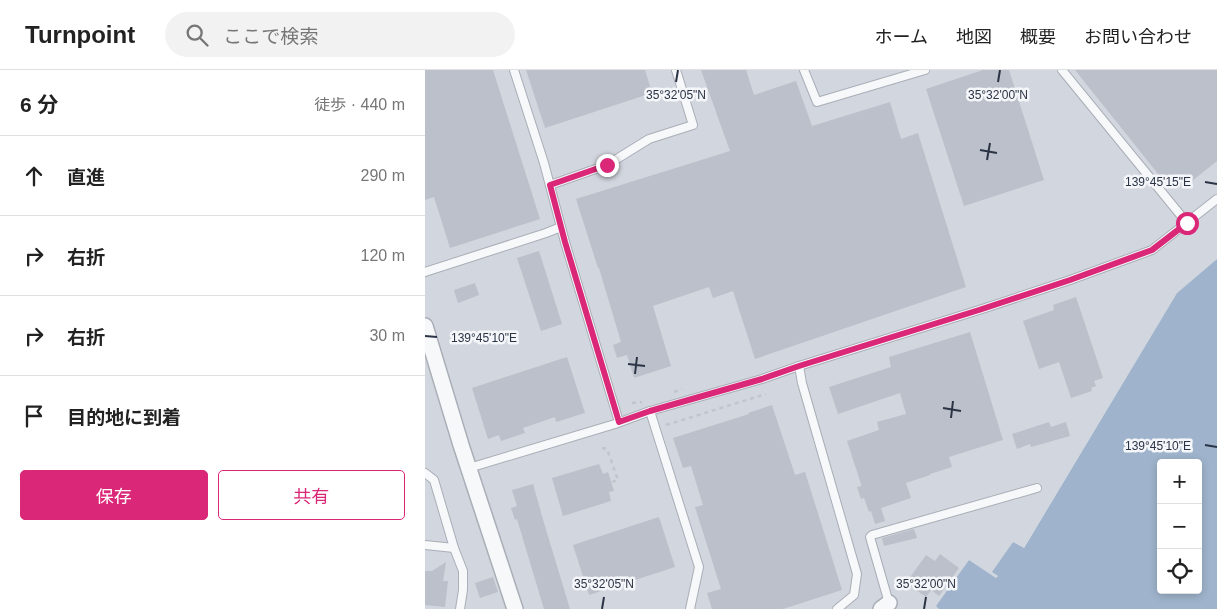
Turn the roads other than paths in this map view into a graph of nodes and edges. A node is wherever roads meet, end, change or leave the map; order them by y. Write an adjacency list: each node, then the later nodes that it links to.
1 (514, 70): 6 (lane)
2 (675, 70): 6 (lane)
3 (803, 70): 4 (lane)
4 (925, 70)
5 (1062, 70): 8 (lane)
6 (550, 185): 9 (lane)
7 (1217, 199): 8 (lane)
8 (1187, 223): 12 (lane)
9 (561, 227): 10 (lane); 14 (lane)
10 (425, 272)
11 (425, 326): 15 (street)
12 (799, 366): 13 (lane); 24 (lane)
13 (650, 411): 14 (lane); 23 (lane)
14 (619, 422): 15 (lane)
15 (469, 468): 22 (street)
16 (425, 473): 19 (lane)
17 (1037, 488): 20 (lane)
18 (425, 545): 19 (lane)
19 (454, 548): 21 (lane)
20 (885, 606)
21 (460, 609)
22 (515, 609)
23 (690, 609)
24 (837, 609)

